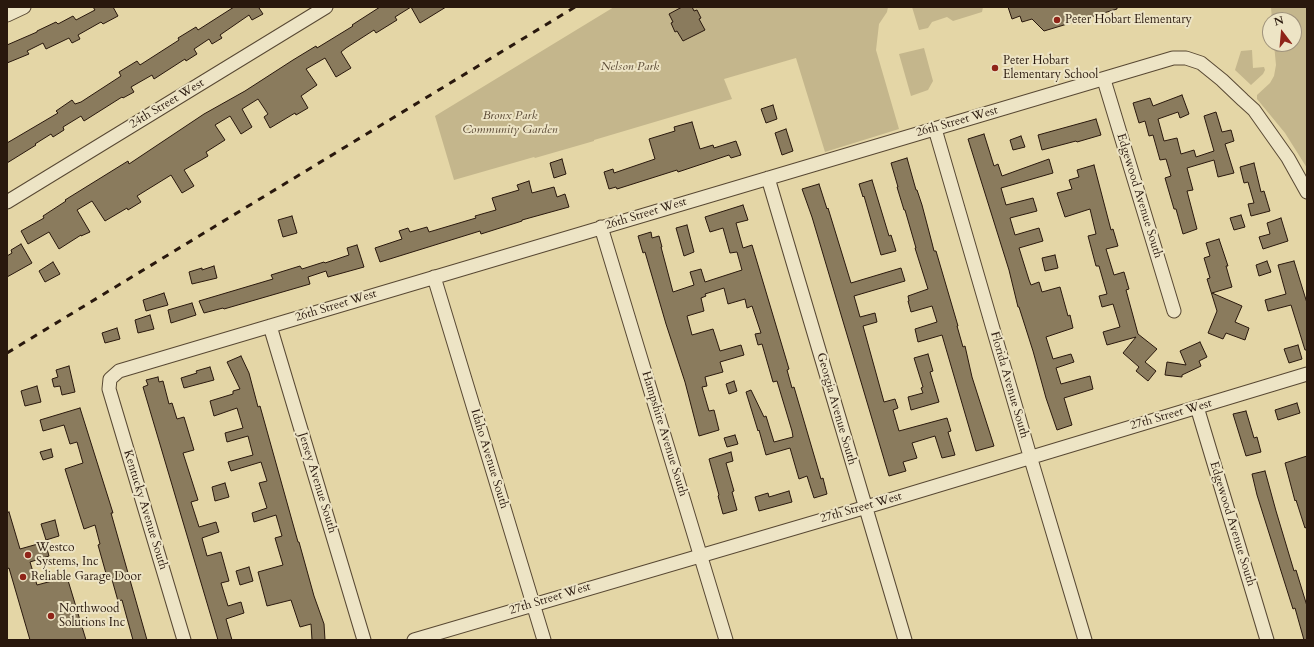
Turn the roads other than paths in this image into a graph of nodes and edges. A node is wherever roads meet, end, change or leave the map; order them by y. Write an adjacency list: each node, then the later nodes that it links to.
1 (24, 7): 3 (street)
2 (326, 7): 8 (street, 24th Street West)
3 (7, 15)
4 (1104, 80): 5 (street, 26th Street West); 7 (street, 26th Street West); 11 (street, Edgewood Avenue South)
5 (935, 129): 6 (street, 26th Street West); 16 (street, Florida Avenue South)
6 (768, 178): 9 (street, 26th Street West); 17 (street, Georgia Avenue South)
7 (1307, 192)
8 (7, 202)
9 (601, 227): 10 (street, 26th Street West); 18 (street, Hampshire Avenue South)
10 (434, 277): 12 (street, 26th Street West); 19 (street, Idaho Avenue South)
11 (1174, 312)
12 (270, 326): 14 (street, 26th Street West); 21 (street, Jersey Avenue South)
13 (1307, 374): 15 (street, 27th Street West)
14 (110, 379): 20 (street, Kentucky Avenue South)
15 (1196, 407): 16 (street, 27th Street West); 27 (street, Edgewood Avenue South)
16 (1030, 456): 17 (street, 27th Street West); 26 (street, Florida Avenue South)
17 (865, 507): 18 (street, 27th Street West); 25 (street, Georgia Avenue South)
18 (700, 555): 19 (street, 27th Street West); 24 (street, Hampshire Avenue South)
19 (534, 604): 22 (street, 27th Street West); 23 (street, Idaho Avenue South)
20 (184, 640)
21 (364, 640)
22 (414, 640)
23 (544, 640)
24 (726, 640)
25 (905, 640)
26 (1085, 640)
27 (1267, 640)

